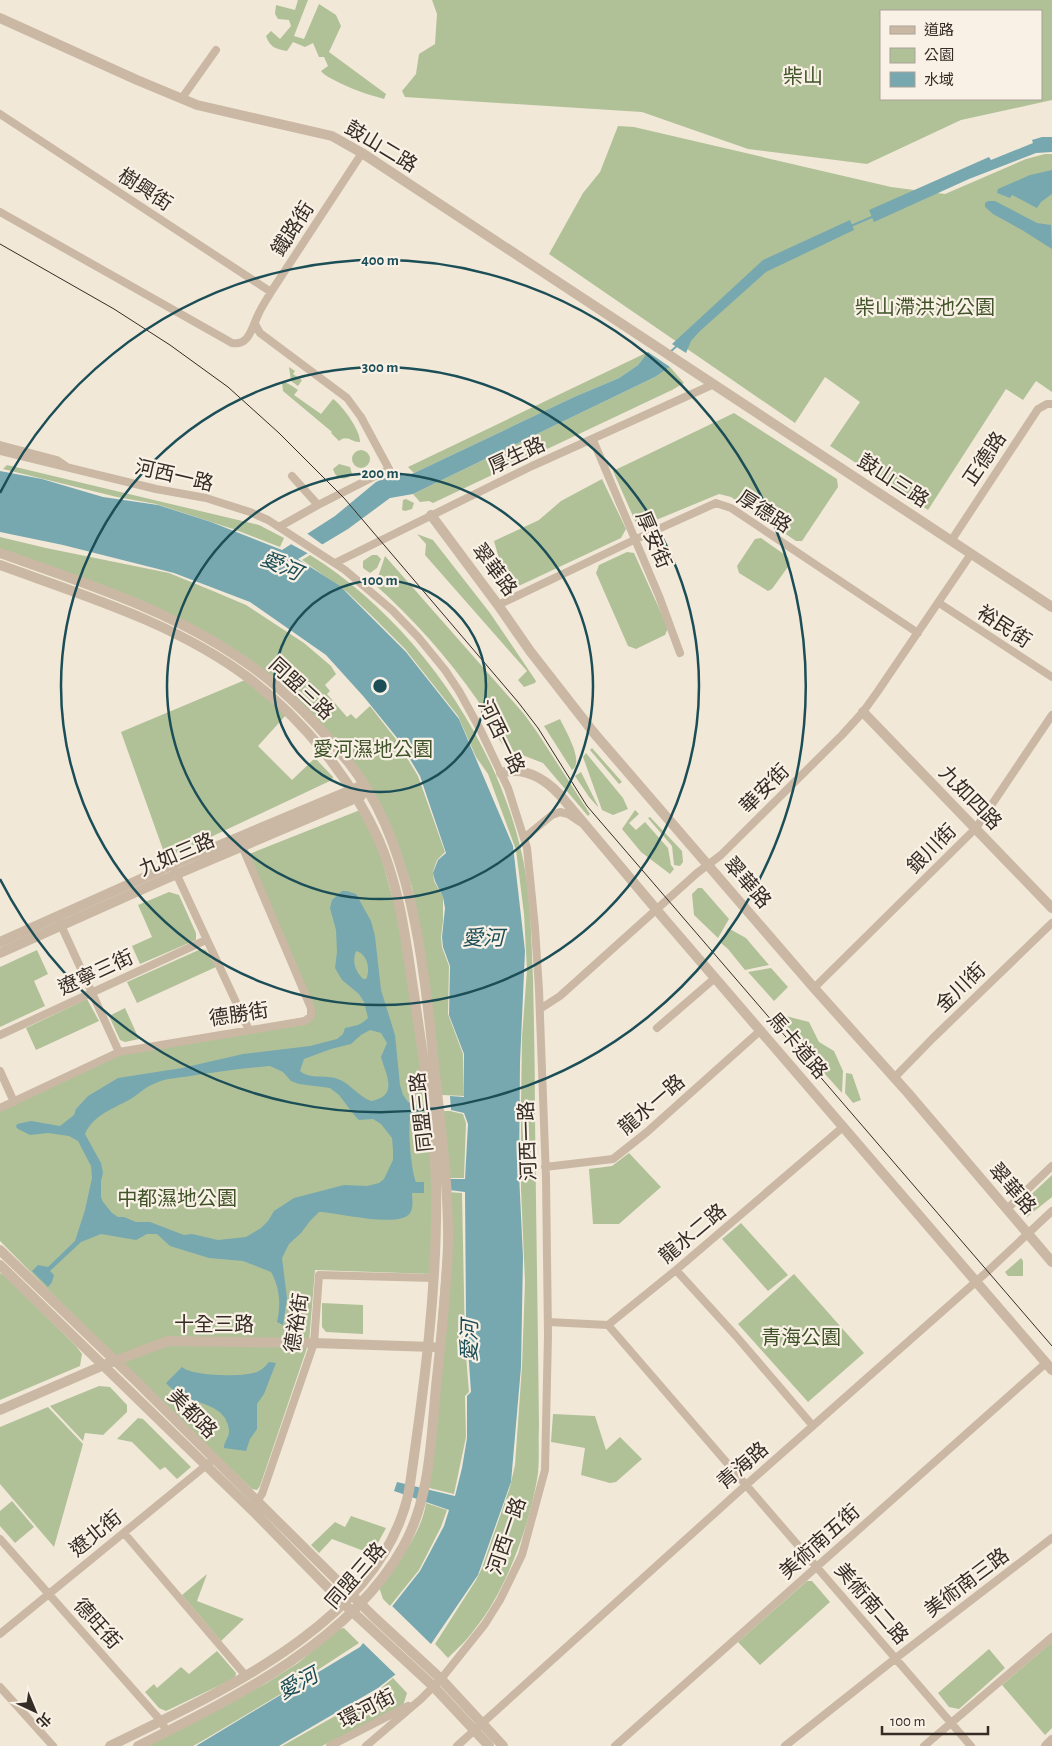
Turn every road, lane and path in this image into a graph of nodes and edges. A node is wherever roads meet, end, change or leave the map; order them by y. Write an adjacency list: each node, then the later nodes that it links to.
1 (0, 18): 3 (street, 鼓山二路)
2 (216, 50): 3 (street)
3 (182, 98): 5 (street, 鼓山二路)
4 (0, 114): 7 (street, 樹興街)
5 (362, 153): 7 (street, 鐵路街); 9 (street, 鼓山二路)
6 (0, 212): 8 (street, 鐵路街)
7 (271, 292): 8 (street, 鐵路街)
8 (255, 324): 16 (street)
9 (714, 384): 11 (street, 厚生路); 20 (street, 鼓山三路)
10 (1052, 404): 20 (street, 正德路)
11 (593, 440): 17 (street, 厚生路); 19 (street, 厚安街)
12 (0, 445): 14 (street, 河西一路)
13 (0, 452): 14 (street, 河西一路)
14 (68, 468): 18 (street, 河西一路)
15 (292, 476): 16 (street)
16 (318, 504): 18 (street)
17 (431, 515): 23 (street, 厚生路); 26 (street, 翠華路)
18 (279, 528): 23 (street, 河西一路)
19 (634, 540): 26 (street, 厚德路); 28 (street, 厚德路); 29 (street, 厚安街)
20 (951, 541): 22 (street, 鼓山三路)
21 (0, 553): 30 (street, 同盟三路)
22 (971, 554): 25 (street, 華安街); 27 (street, 鼓山三路)
23 (335, 563): 37 (street, 河西一路)
24 (0, 565): 31 (street, 同盟三路)
25 (939, 603): 28 (street, 華安街); 32 (street, 裕民街)
26 (498, 605): 44 (street, 翠華路)
27 (1052, 607)
28 (918, 633): 33 (street, 華安街)
29 (680, 653)
30 (253, 668): 31 (street); 35 (street, 同盟三路)
31 (247, 677): 36 (street, 同盟三路)
32 (1052, 677)
33 (863, 712): 40 (street, 九如四路); 44 (street, 華安街)
34 (1052, 715): 40 (street, 銀川街)
35 (315, 725): 36 (street); 38 (street, 同盟三路)
36 (306, 733): 39 (street, 同盟三路)
37 (501, 773): 41 (street, 馬卡道路); 42 (street, 河西一路)
38 (366, 789): 39 (street, 九如三路); 82 (street, 同盟三路)
39 (354, 794): 43 (street, 九如三路); 45 (street, 九如三路); 76 (street, 同盟三路)
40 (976, 828): 46 (street, 九如四路); 54 (street, 銀川街)
41 (590, 831): 42 (street); 47 (street, 馬卡道路)
42 (524, 838): 56 (street, 河西一路)
43 (242, 846): 45 (street, 九如三路); 58 (street, 德勝街)
44 (708, 865): 47 (street, 華安街); 54 (street, 翠華路)
45 (174, 870): 48 (street, 九如三路); 50 (street)
46 (1052, 908)
47 (656, 909): 53 (street, 馬卡道路); 56 (street, 華安街)
48 (59, 921): 51 (street, 九如三路); 52 (street, 九如三路); 55 (street)
49 (1052, 923): 63 (street, 金川街)
50 (206, 940): 55 (street, 遼寧三街); 58 (street)
51 (0, 942)
52 (0, 953)
53 (715, 978): 57 (street); 59 (street, 馬卡道路)
54 (814, 988): 63 (street, 翠華路)
55 (92, 992): 60 (street, 遼寧三街); 61 (street)
56 (540, 1009): 68 (street, 河西一路)
57 (656, 1028)
58 (249, 1030): 61 (street, 德勝街)
59 (761, 1030): 66 (street, 馬卡道路); 68 (street, 龍水一路)
60 (0, 1035)
61 (119, 1052): 64 (street, 德勝街)
62 (0, 1071): 64 (street)
63 (894, 1078): 69 (street, 翠華路)
64 (14, 1102): 65 (street, 德勝街)
65 (0, 1108)
66 (843, 1126): 75 (street, 龍水二路); 77 (street, 馬卡道路)
67 (1052, 1166): 69 (street)
68 (545, 1167): 78 (street, 河西一路)
69 (1007, 1208): 71 (street, 翠華路)
70 (1052, 1211): 71 (street, 青海路)
71 (1028, 1234): 73 (street, 翠華路); 77 (street, 青海路)
72 (0, 1250): 74 (street, 美都路)
73 (1052, 1262)
74 (2, 1264): 83 (street, 美都路); 84 (street, 美都路)
75 (676, 1270): 79 (street, 龍水二路); 87 (street)
76 (434, 1278): 80 (street, 德裕街); 81 (street, 同盟三路)
77 (976, 1282): 85 (street, 馬卡道路); 87 (street, 青海路)
78 (548, 1322): 79 (street); 107 (street, 河西一路)
79 (608, 1325): 89 (street, 美術南二路)
80 (314, 1343): 81 (street, 十全三路); 83 (street, 十全三路); 90 (street, 德裕街)
81 (427, 1347): 82 (street, 十全三路); 94 (street, 同盟三路)
82 (440, 1348): 95 (street, 同盟三路)
83 (115, 1362): 84 (street, 十全三路); 88 (street, 美都路)
84 (104, 1365): 86 (street, 十全三路); 88 (street, 美都路)
85 (1049, 1367): 96 (street, 美術南五街)
86 (0, 1410)
87 (813, 1426): 89 (street, 青海路)
88 (210, 1463): 90 (street, 美都路); 91 (street, 遼北街)
89 (746, 1484): 96 (street, 美術南二路); 112 (street, 青海路)
90 (253, 1505): 98 (street, 美都路); 100 (street, 美都路)
91 (124, 1533): 97 (street, 遼北街); 106 (street)
92 (1052, 1538): 104 (street, 美術南三路)
93 (0, 1539): 97 (street, 德旺街)
94 (383, 1555): 95 (street); 98 (street, 同盟三路)
95 (394, 1561): 99 (street, 同盟三路)
96 (817, 1566): 104 (street, 美術南二路); 124 (street, 美術南五街)
97 (49, 1594): 102 (street, 遼北街); 110 (street, 德旺街)
98 (351, 1595): 99 (street, 美都路); 100 (street, 同盟三路)
99 (360, 1603): 101 (street, 同盟三路); 105 (street, 美都路)
100 (343, 1604): 101 (street, 美都路); 106 (street, 同盟三路)
101 (352, 1611): 105 (street, 美都路); 114 (street, 同盟三路)
102 (0, 1634)
103 (1052, 1636): 111 (street)
104 (896, 1658): 111 (street, 美術南二路); 125 (street, 美術南三路)
105 (429, 1675): 107 (street)
106 (246, 1676): 110 (street, 同盟三路)
107 (437, 1683): 109 (street, 河西一路); 112 (street); 113 (street)
108 (0, 1687): 116 (street)
109 (418, 1701): 119 (street, 環河街); 120 (street, 河西一路)
110 (161, 1721): 114 (street, 德旺街); 117 (street, 同盟三路)
111 (951, 1722): 126 (street); 127 (street, 美術南二路)
112 (482, 1723): 113 (street, 青海路); 123 (street)
113 (475, 1731): 121 (street, 青海路); 122 (street)
114 (167, 1732): 118 (street, 同盟三路)
115 (1052, 1740): 128 (street)
116 (54, 1746)
117 (110, 1746)
118 (138, 1746)
119 (330, 1746)
120 (366, 1746)
121 (457, 1746)
122 (489, 1746)
123 (503, 1746)
124 (615, 1746)
125 (785, 1746)
126 (924, 1746)
127 (971, 1746)
128 (1046, 1746)

